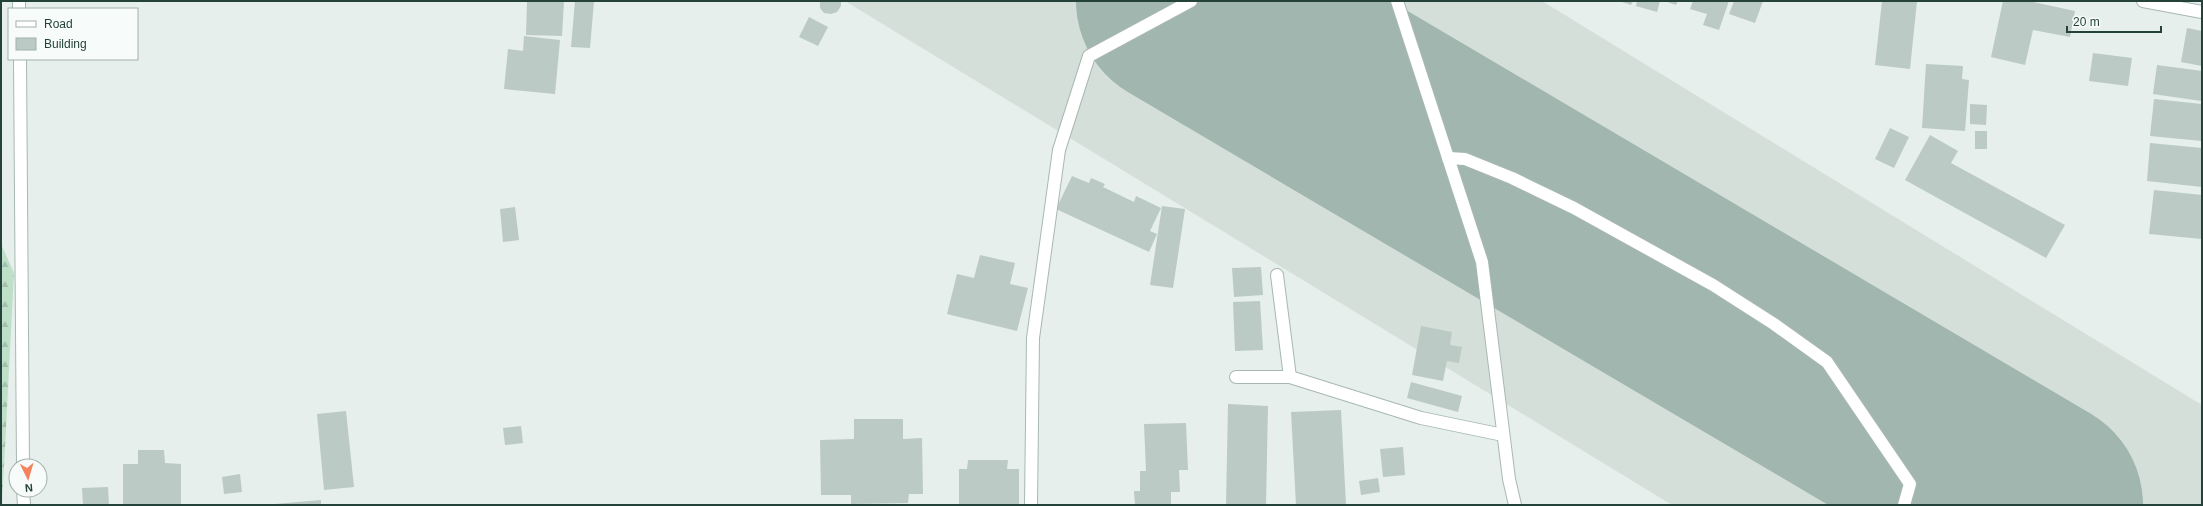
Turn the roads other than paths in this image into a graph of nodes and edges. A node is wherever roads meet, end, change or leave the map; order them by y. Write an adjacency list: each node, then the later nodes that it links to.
1 (1191, 1): 12 (street)
2 (1397, 1): 6 (street)
3 (2143, 1): 4 (street)
4 (2202, 12)
5 (20, 60): 11 (street)
6 (1448, 158): 10 (street); 14 (street)
7 (1277, 275): 8 (street)
8 (1290, 376): 9 (street); 10 (street)
9 (1236, 377)
10 (1503, 435): 13 (street)
11 (23, 458)
12 (1031, 505)
13 (1515, 505)
14 (1904, 505)

